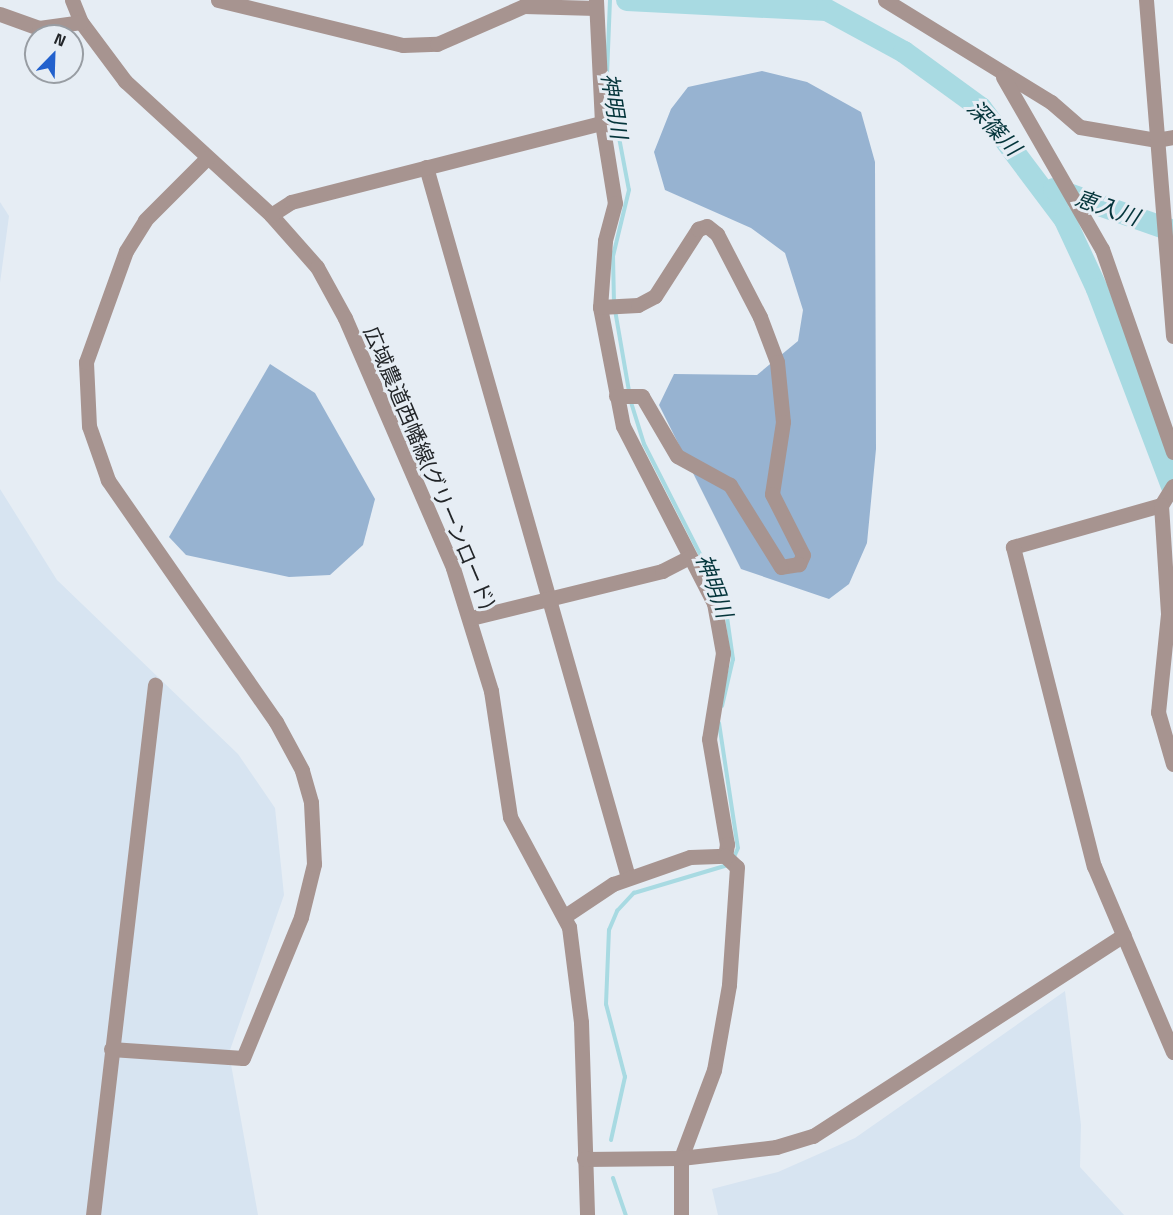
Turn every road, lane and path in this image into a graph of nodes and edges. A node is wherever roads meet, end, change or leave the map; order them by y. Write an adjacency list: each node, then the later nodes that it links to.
1 (72, 0): 7 (street, 広域農道西幡線(グリーンロード))
2 (218, 0): 5 (street)
3 (885, 0): 8 (street)
4 (1146, 0): 11 (street)
5 (596, 4): 9 (street)
6 (0, 14): 7 (street)
7 (81, 22): 12 (street, 広域農道西幡線(グリーンロード))
8 (1003, 77): 11 (street); 18 (street)
9 (602, 123): 13 (street); 15 (street)
10 (1173, 137): 11 (street)
11 (1156, 140): 16 (street)
12 (207, 158): 14 (street, 広域農道西幡線(グリーンロード)); 30 (street)
13 (426, 167): 14 (street); 22 (street)
14 (271, 215): 23 (street, 広域農道西幡線(グリーンロード))
15 (608, 307): 17 (street); 17 (street)
16 (1173, 336)
17 (624, 396): 21 (street)
18 (1173, 452)
19 (1173, 486): 20 (street)
20 (1161, 505): 25 (street); 29 (street)
21 (690, 557): 22 (street); 26 (street)
22 (548, 597): 23 (street); 27 (street)
23 (471, 618): 28 (street, 広域農道西幡線(グリーンロード))
24 (155, 685): 30 (street)
25 (1173, 764)
26 (725, 856): 27 (street); 32 (street)
27 (628, 877): 28 (street)
28 (565, 916): 33 (street, 広域農道西幡線(グリーンロード))
29 (1124, 935): 31 (street); 32 (street)
30 (111, 1049): 34 (street)
31 (1173, 1052)
32 (681, 1158): 33 (street); 36 (street)
33 (584, 1159): 35 (street, 広域農道西幡線(グリーンロード))
34 (93, 1215)
35 (587, 1215)
36 (681, 1215)

